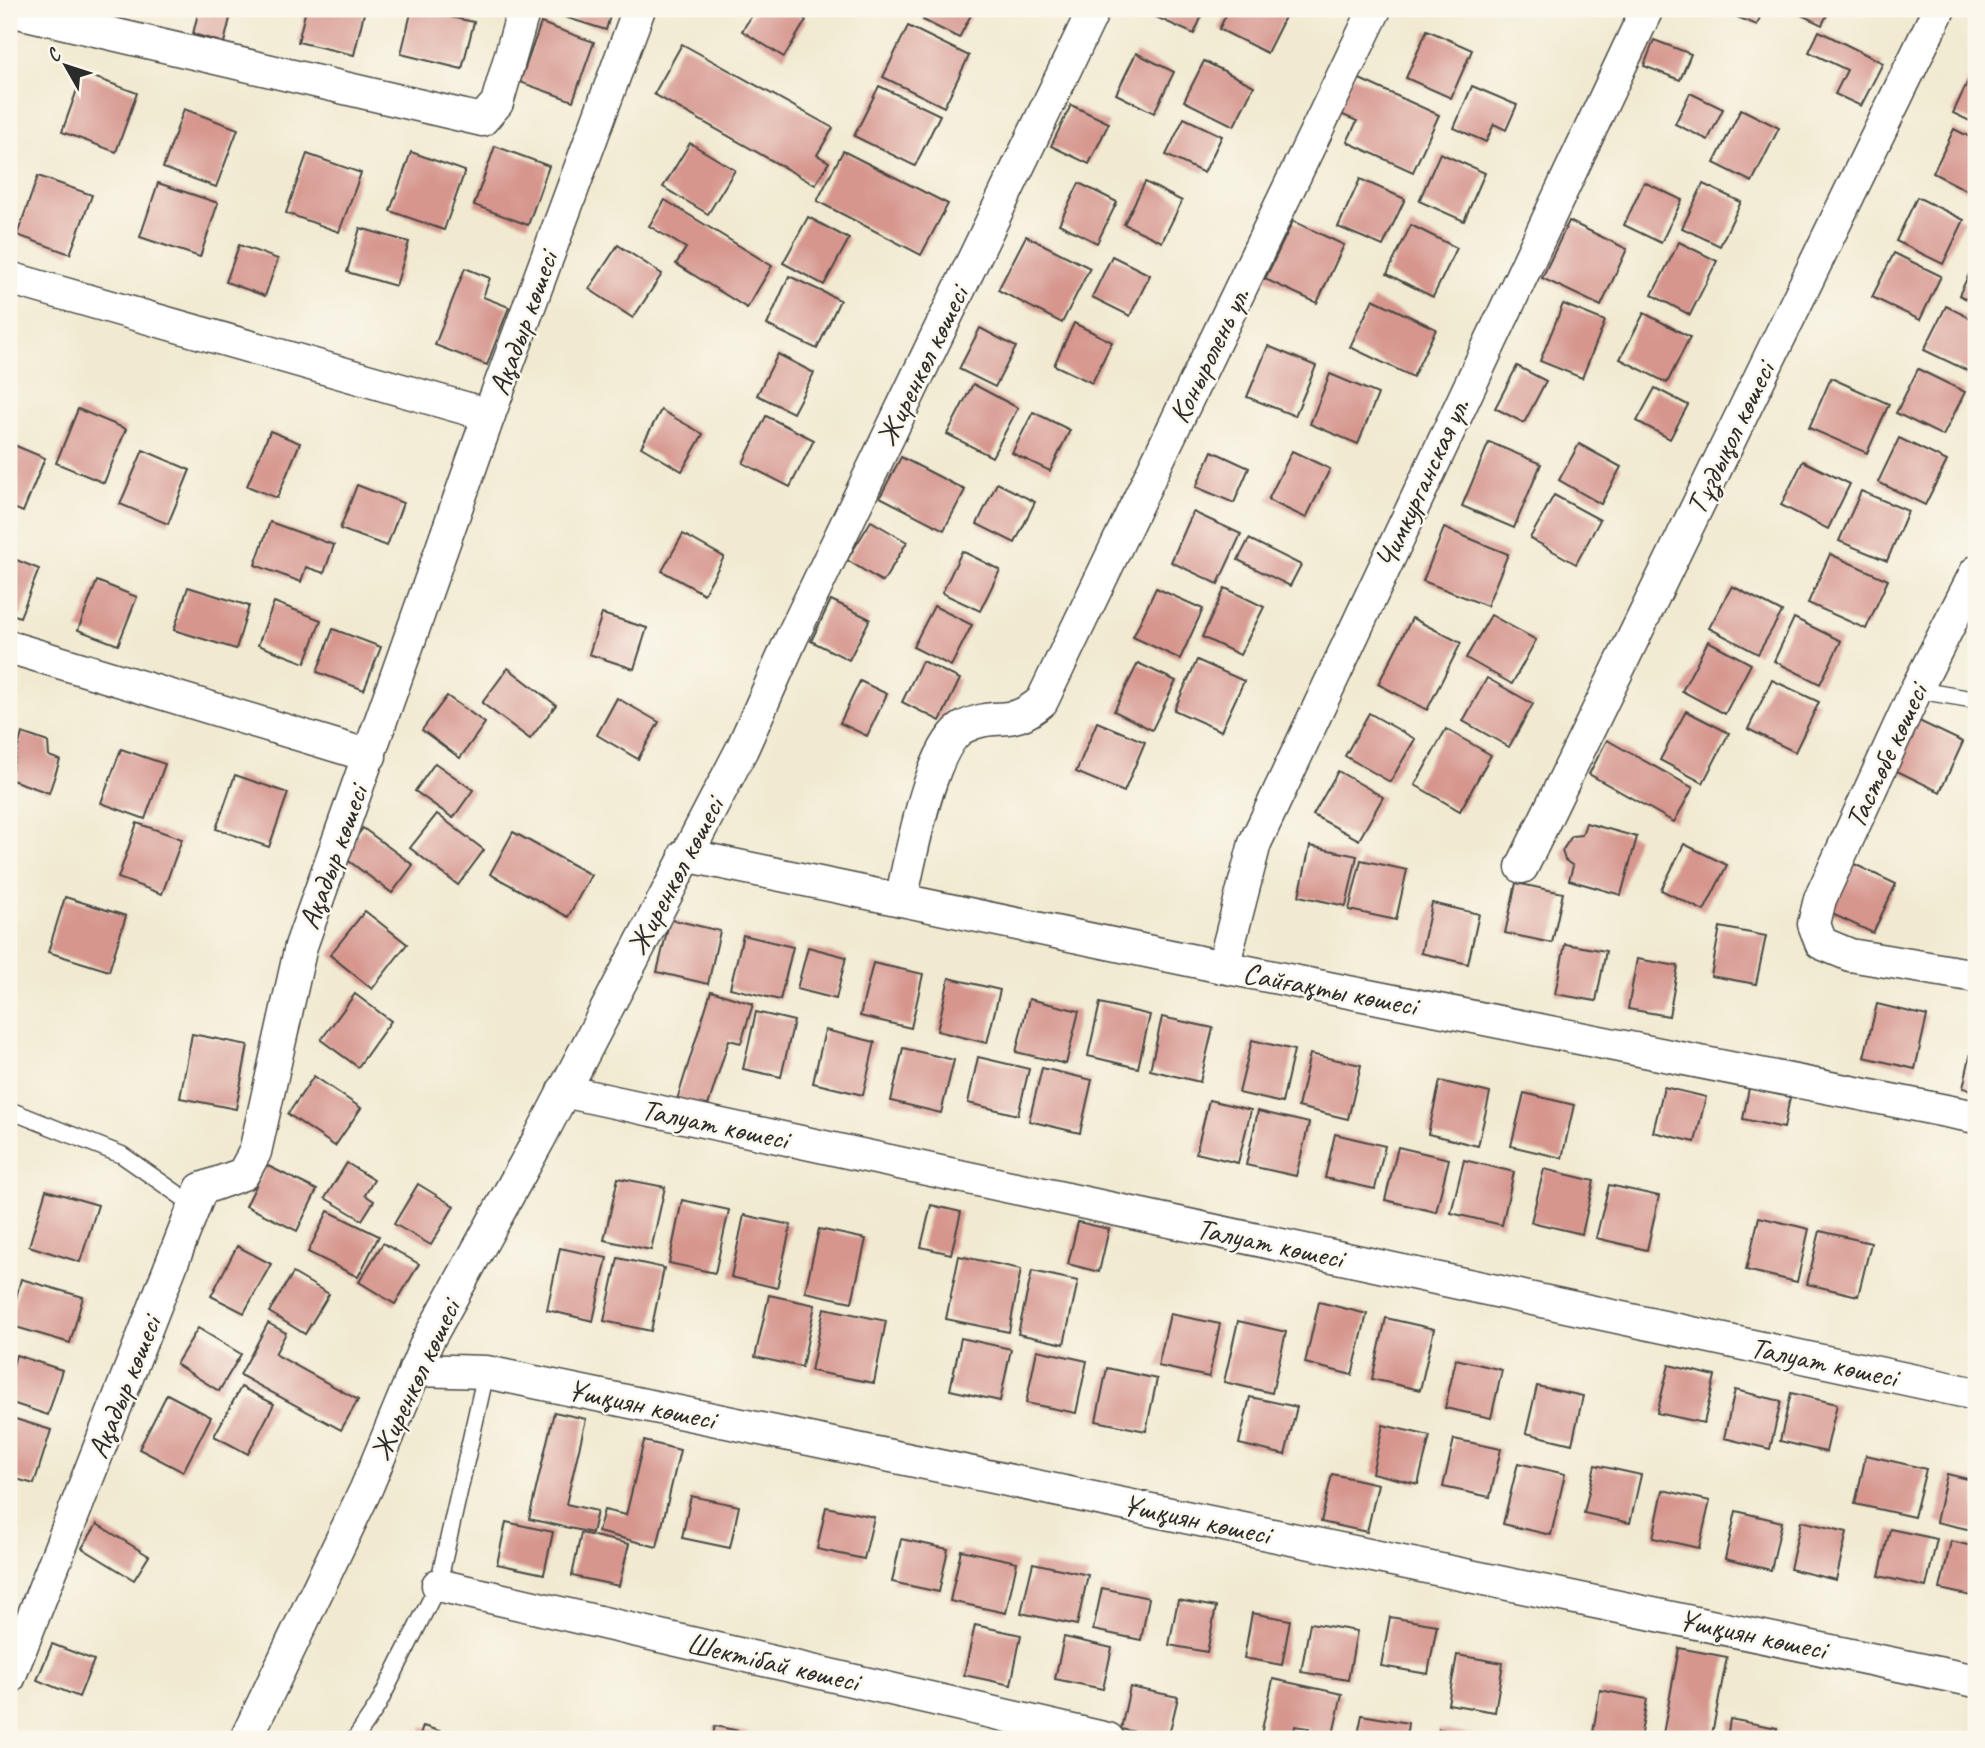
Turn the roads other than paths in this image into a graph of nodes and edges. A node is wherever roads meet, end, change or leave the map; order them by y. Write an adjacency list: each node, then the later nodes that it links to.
1 (524, 9): 7 (street)
2 (639, 9): 9 (street, Ақадыр көшесі)
3 (1094, 9): 15 (street, Жиренкөл көшесі)
4 (1375, 9): 17 (street, Коныролень ул.)
5 (1647, 9): 18 (street, Чимкурганская ул.)
6 (1939, 9): 16 (street, Тұздықол көшесі)
7 (9, 10)
8 (9, 278): 9 (street)
9 (489, 415): 14 (street, Ақадыр көшесі)
10 (1976, 572): 12 (street, Тастөбе көшесі)
11 (9, 647): 14 (street)
12 (1916, 690): 13 (lane); 19 (street, Тастөбе көшесі)
13 (1976, 700)
14 (370, 756): 23 (street, Ақадыр көшесі)
15 (685, 855): 17 (street, Сайғақты көшесі); 20 (street, Жиренкөл көшесі)
16 (1522, 867)
17 (901, 900): 18 (street, Сайғақты көшесі)
18 (1223, 967): 22 (street, Сайғақты көшесі)
19 (1976, 976)
20 (563, 1091): 24 (street, Жиренкөл көшесі); 26 (street, Талуат көшесі)
21 (9, 1110): 23 (lane)
22 (1976, 1116)
23 (195, 1206): 28 (street, Ақадыр көшесі)
24 (415, 1370): 25 (street, Ұшқиян көшесі); 30 (street, Жиренкөл көшесі)
25 (486, 1372): 27 (lane); 29 (street, Ұшқиян көшесі)
26 (1976, 1394)
27 (438, 1585): 31 (lane); 32 (street, Шектібай көшесі)
28 (9, 1678)
29 (1976, 1681)
30 (246, 1739)
31 (355, 1739)
32 (1108, 1739)

